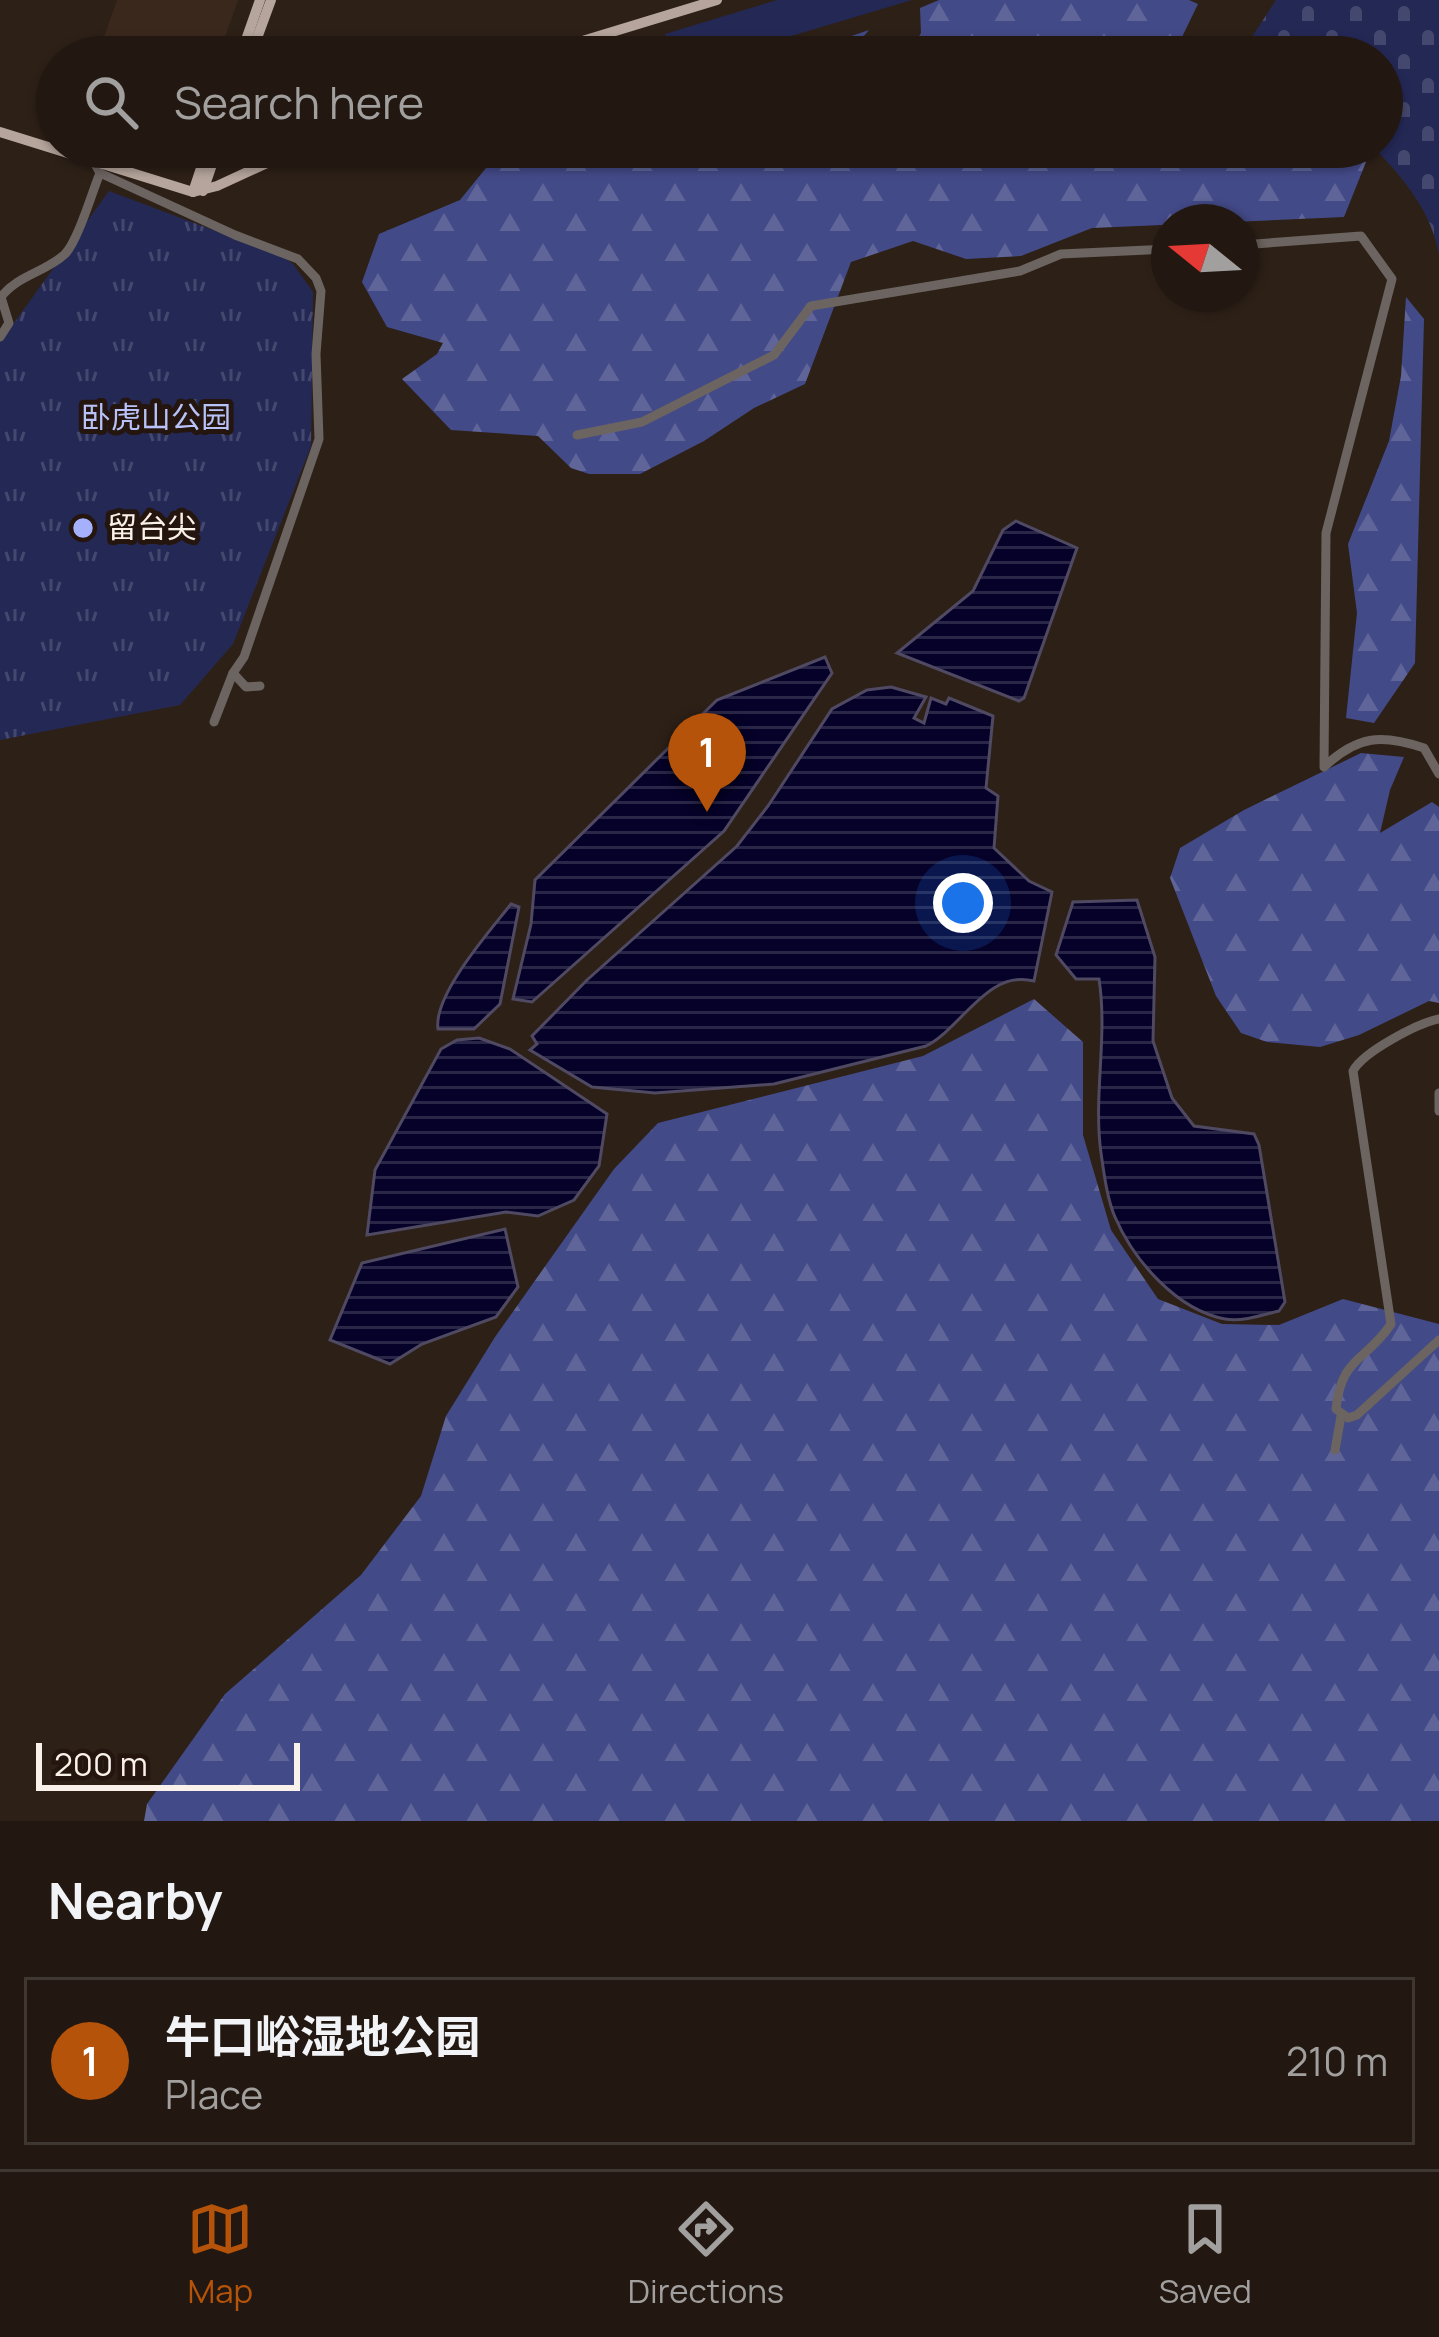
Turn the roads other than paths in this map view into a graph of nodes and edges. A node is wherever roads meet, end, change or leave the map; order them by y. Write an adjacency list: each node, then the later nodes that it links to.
1 (260, 0): 5 (main road)
2 (271, 0): 6 (main road)
3 (698, 0): 7 (main road)
4 (717, 0): 8 (main road)
5 (247, 36)
6 (258, 36)
7 (581, 36)
8 (599, 36)
9 (0, 129): 10 (main road); 11 (main road)
10 (36, 138)
11 (36, 143)
12 (97, 168): 18 (main road); 21 (street); 24 (street)
13 (135, 168): 18 (main road)
14 (203, 168): 18 (main road)
15 (210, 168): 18 (main road)
16 (243, 168): 18 (main road)
17 (249, 168): 18 (main road)
18 (199, 188)
19 (1259, 244): 27 (street)
20 (1151, 250): 23 (street)
21 (0, 297): 22 (street)
22 (0, 337)
23 (577, 436)
24 (233, 673): 25 (street); 26 (street)
25 (260, 686)
26 (214, 722)
27 (1439, 774)
28 (1439, 1019): 32 (street)
29 (1439, 1093): 30 (street)
30 (1439, 1111)
31 (1439, 1340): 32 (street)
32 (1341, 1416): 33 (street)
33 (1335, 1450)

